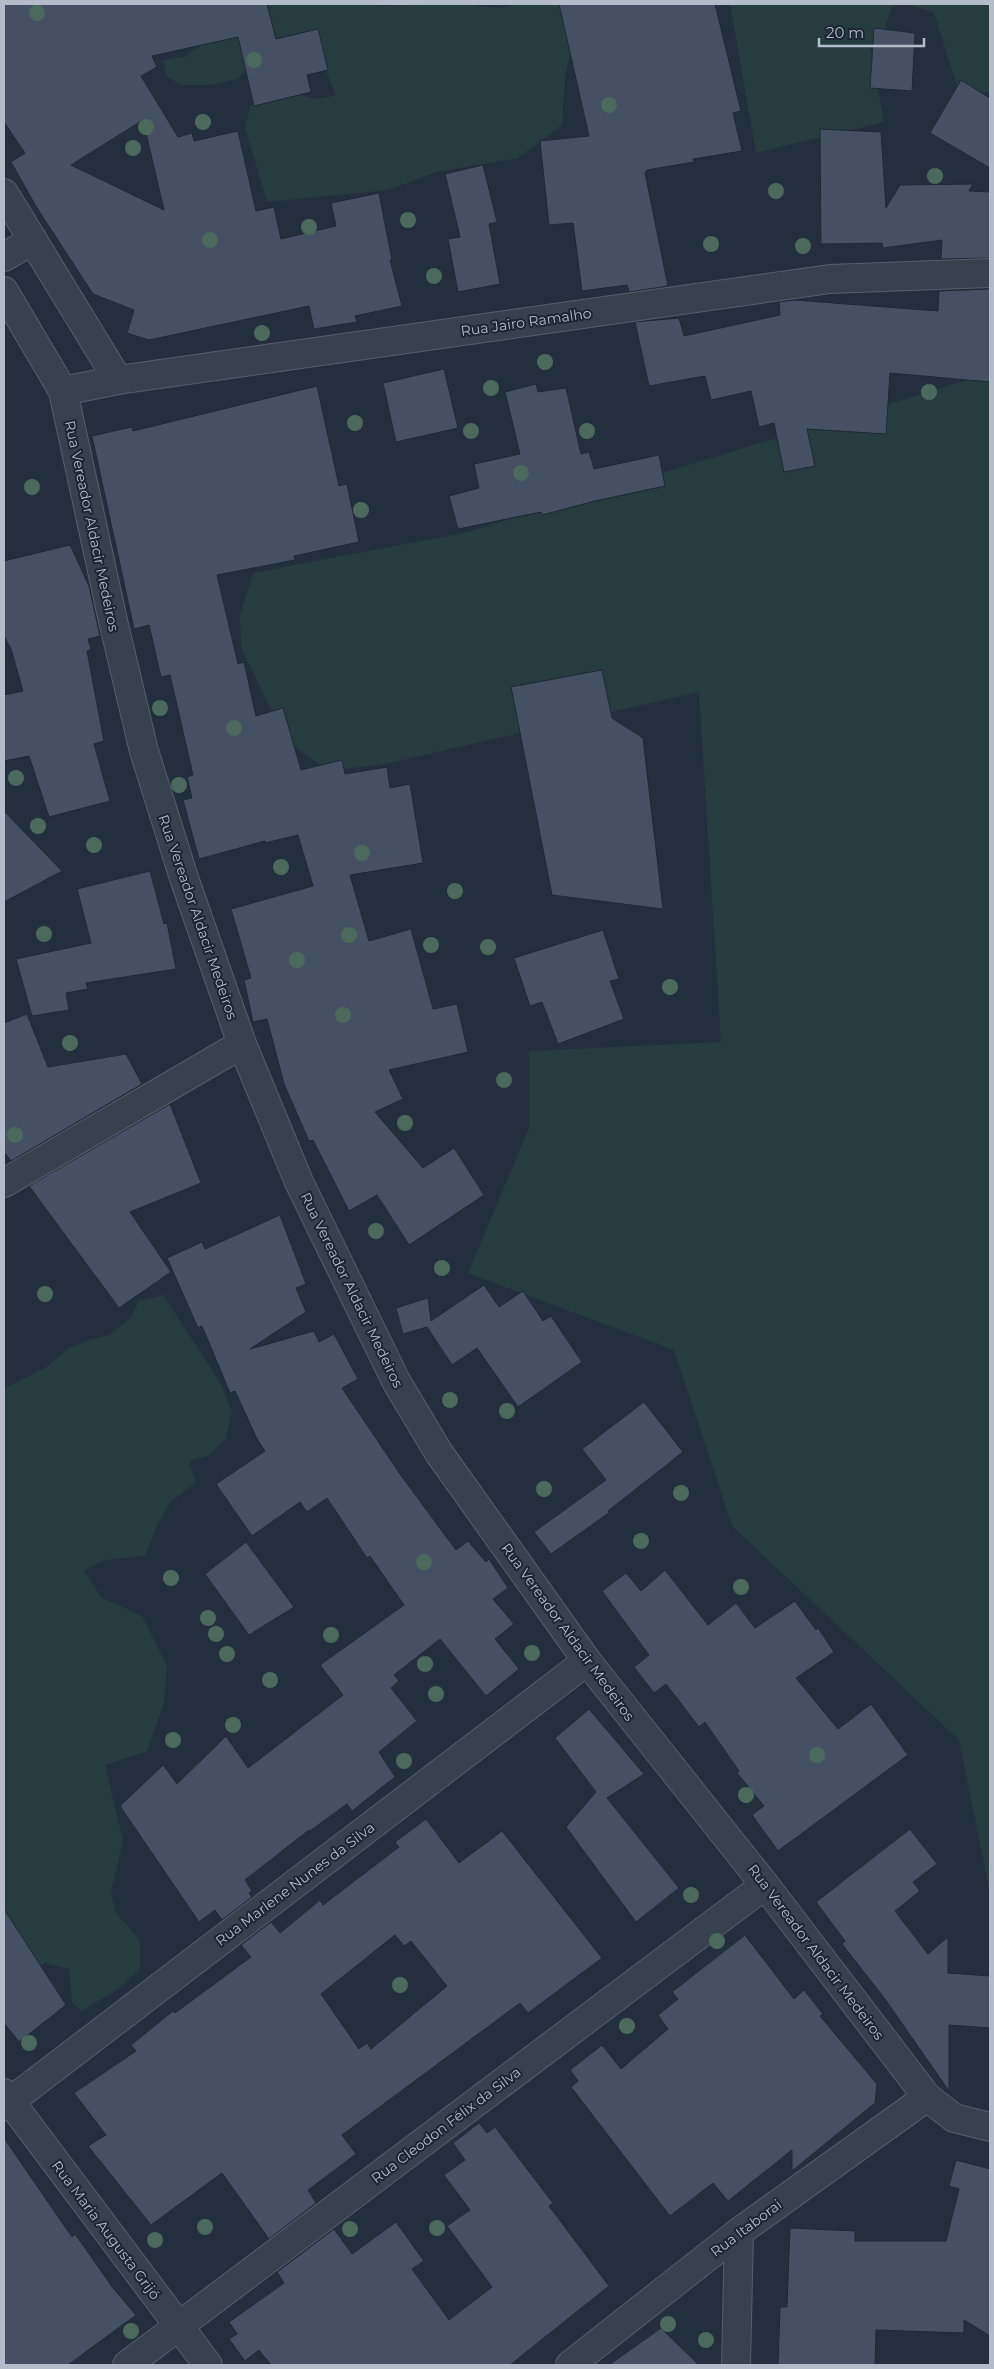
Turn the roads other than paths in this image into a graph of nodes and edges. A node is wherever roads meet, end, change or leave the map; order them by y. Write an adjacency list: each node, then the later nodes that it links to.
1 (4, 192): 2 (street)
2 (33, 240): 3 (street); 6 (street)
3 (4, 257)
4 (990, 273): 6 (street, Rua Jairo Ramalho)
5 (4, 292): 7 (street, Rua Vereador Aldacir Medeiros)
6 (118, 380): 7 (street, Rua Jairo Ramalho)
7 (63, 391): 8 (street, Rua Vereador Aldacir Medeiros)
8 (242, 1044): 9 (street); 10 (street, Rua Vereador Aldacir Medeiros)
9 (4, 1183)
10 (587, 1661): 11 (street, Rua Vereador Aldacir Medeiros); 13 (street, Rua Marlene Nunes da Silva)
11 (765, 1885): 12 (street, Rua Vereador Aldacir Medeiros); 16 (street, Rua Cleodon Félix da Silva)
12 (927, 2097): 14 (street, Rua Vereador Aldacir Medeiros); 15 (street, Rua Itaborai)
13 (6, 2100): 16 (street, Rua Maria Augusta Grijó)
14 (990, 2127)
15 (739, 2232): 19 (street, Rua Itaborai); 20 (street)
16 (178, 2327): 17 (street, Rua Cleodon Félix da Silva); 18 (street, Rua Maria Augusta Grijó)
17 (126, 2365)
18 (208, 2365)
19 (570, 2365)
20 (736, 2365)

